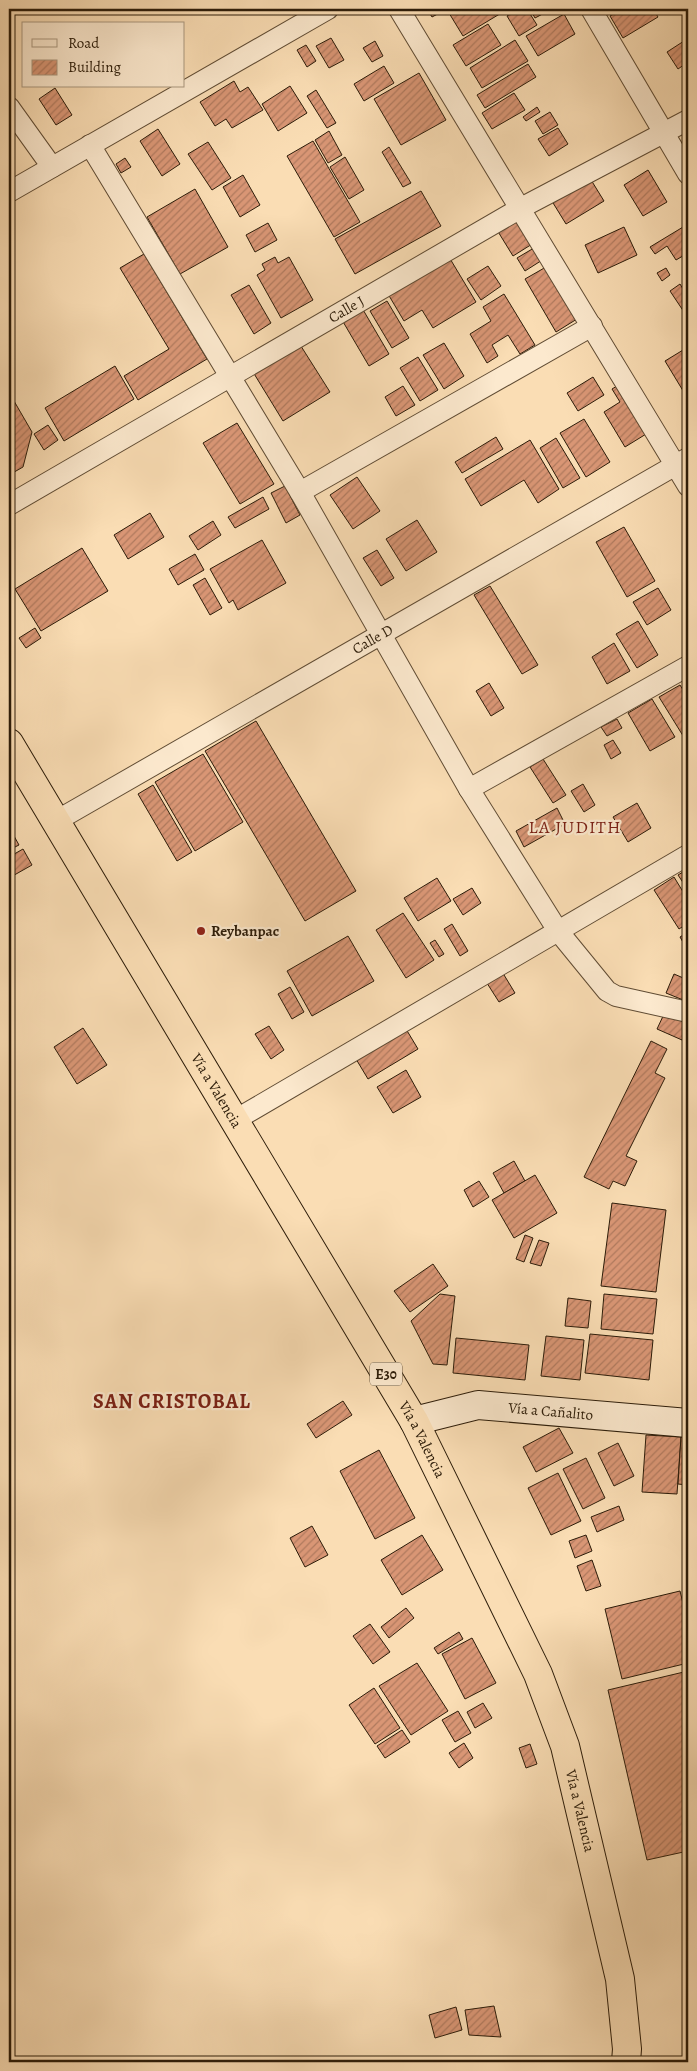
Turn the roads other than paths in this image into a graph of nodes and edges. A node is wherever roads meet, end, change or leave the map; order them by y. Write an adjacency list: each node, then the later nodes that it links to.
1 (328, 9): 7 (street)
2 (399, 9): 11 (street)
3 (591, 9): 6 (street)
4 (9, 107): 8 (street)
5 (688, 120): 6 (street, Calle J)
6 (663, 134): 9 (street); 11 (street, Calle J)
7 (90, 145): 8 (street); 13 (street)
8 (52, 167): 10 (street)
9 (688, 174)
10 (9, 192)
11 (519, 209): 12 (street); 13 (street, Calle J)
12 (592, 326): 14 (street); 16 (street)
13 (231, 377): 16 (street); 17 (street, Calle J)
14 (682, 461): 15 (street); 18 (street, Calle D)
15 (688, 486)
16 (300, 492): 18 (street)
17 (9, 505)
18 (383, 635): 21 (street); 22 (street, Calle D)
19 (688, 666): 21 (street)
20 (9, 743): 22 (highway, Vía a Valencia / E30)
21 (469, 789): 24 (street)
22 (56, 821): 26 (highway, Vía a Valencia / E30)
23 (688, 855): 24 (street)
24 (558, 931): 25 (street); 26 (street)
25 (688, 1012)
26 (235, 1120): 27 (highway, Vía a Valencia / E30)
27 (414, 1421): 28 (main road, Vía a Cañalito); 29 (highway, Vía a Valencia / E30)
28 (688, 1423)
29 (626, 2062)

